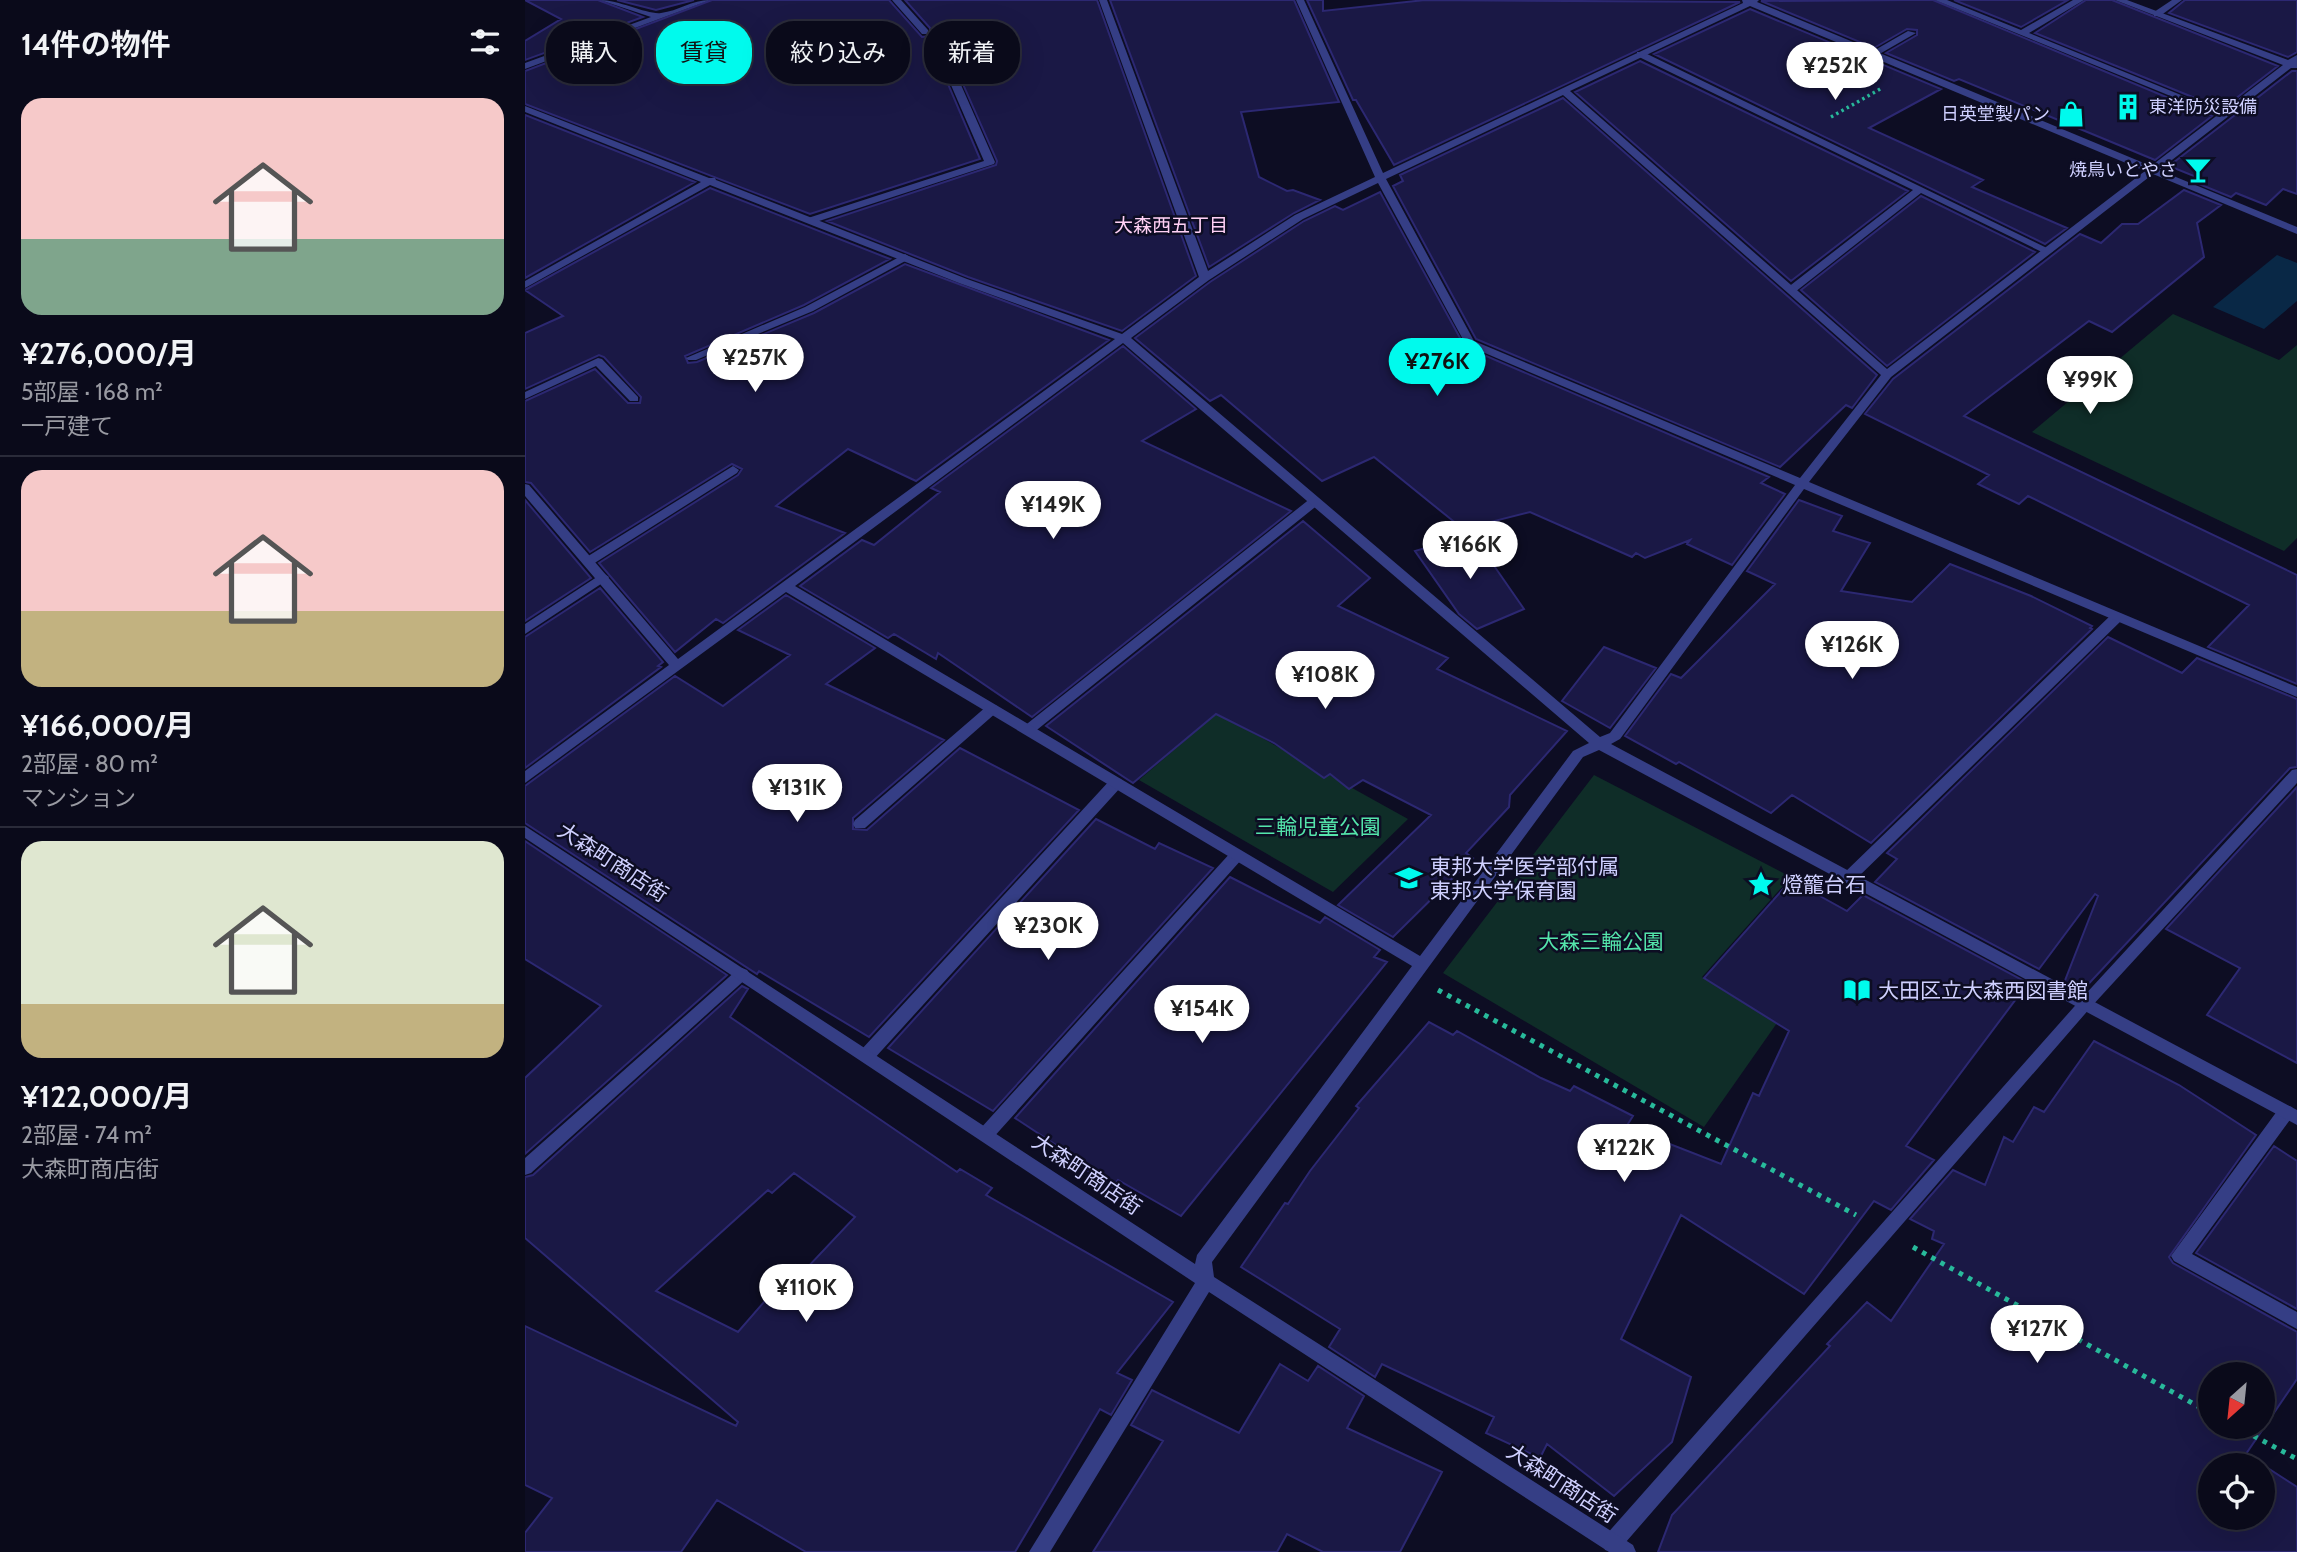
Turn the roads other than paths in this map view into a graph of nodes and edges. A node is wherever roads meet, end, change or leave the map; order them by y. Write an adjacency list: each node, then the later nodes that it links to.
1 (604, 0): 12 (street)
2 (706, 0): 12 (street)
3 (895, 0): 13 (street)
4 (1103, 0): 32 (street)
5 (1300, 0): 25 (street)
6 (1939, 0): 15 (street)
7 (2080, 0): 15 (street)
8 (2119, 0): 11 (street)
9 (2178, 0): 11 (street)
10 (1750, 1): 16 (street); 17 (street)
11 (2157, 14): 18 (street)
12 (657, 16): 19 (street)
13 (924, 31)
14 (1911, 33): 17 (street)
15 (2022, 33): 23 (street)
16 (1640, 54): 21 (street); 27 (street)
17 (1873, 54): 24 (street)
18 (2294, 63): 23 (street)
19 (525, 66)
20 (956, 84): 28 (street)
21 (1563, 90): 25 (street); 34 (street)
22 (525, 109): 26 (street)
23 (2225, 115): 24 (street)
24 (2153, 171): 29 (street); 30 (street)
25 (1380, 178): 32 (street); 41 (street)
26 (711, 180): 28 (street); 33 (street)
27 (1920, 189): 30 (street); 34 (street)
28 (812, 220): 31 (street)
29 (2297, 231)
30 (2048, 251): 37 (street)
31 (905, 257): 35 (street); 36 (street)
32 (1205, 278): 35 (street)
33 (525, 285)
34 (1791, 290): 37 (street)
35 (1124, 338): 43 (street); 46 (street)
36 (692, 358)
37 (1887, 374): 41 (street)
38 (525, 396): 39 (street)
39 (634, 399)
40 (733, 470): 44 (street)
41 (1802, 483): 47 (street); 53 (street)
42 (525, 488): 44 (street)
43 (1315, 501): 52 (street); 53 (street)
44 (589, 561): 45 (street)
45 (603, 577): 48 (street); 49 (street)
46 (785, 586): 49 (street); 51 (street)
47 (2117, 617): 50 (street); 60 (street)
48 (525, 630)
49 (677, 666): 55 (street)
50 (2297, 692)
51 (992, 709): 52 (street); 57 (street)
52 (1028, 730): 56 (street)
53 (1598, 743): 60 (street); 61 (street)
54 (2297, 774): 63 (street)
55 (525, 778)
56 (1116, 783): 59 (street); 64 (street)
57 (860, 824)
58 (525, 831): 62 (street, 大森町商店街)
59 (1237, 855): 61 (street); 66 (street)
60 (1849, 877): 63 (street)
61 (1418, 970): 68 (street)
62 (742, 974): 64 (street, 大森町商店街); 67 (street)
63 (2086, 1003): 65 (street); 70 (street)
64 (866, 1055): 66 (street, 大森町商店街)
65 (2291, 1115): 69 (street)
66 (986, 1134): 68 (street, 大森町商店街)
67 (525, 1168)
68 (1206, 1281): 70 (street, 大森町商店街); 71 (street)
69 (2297, 1321)
70 (1619, 1548)
71 (1039, 1552)

